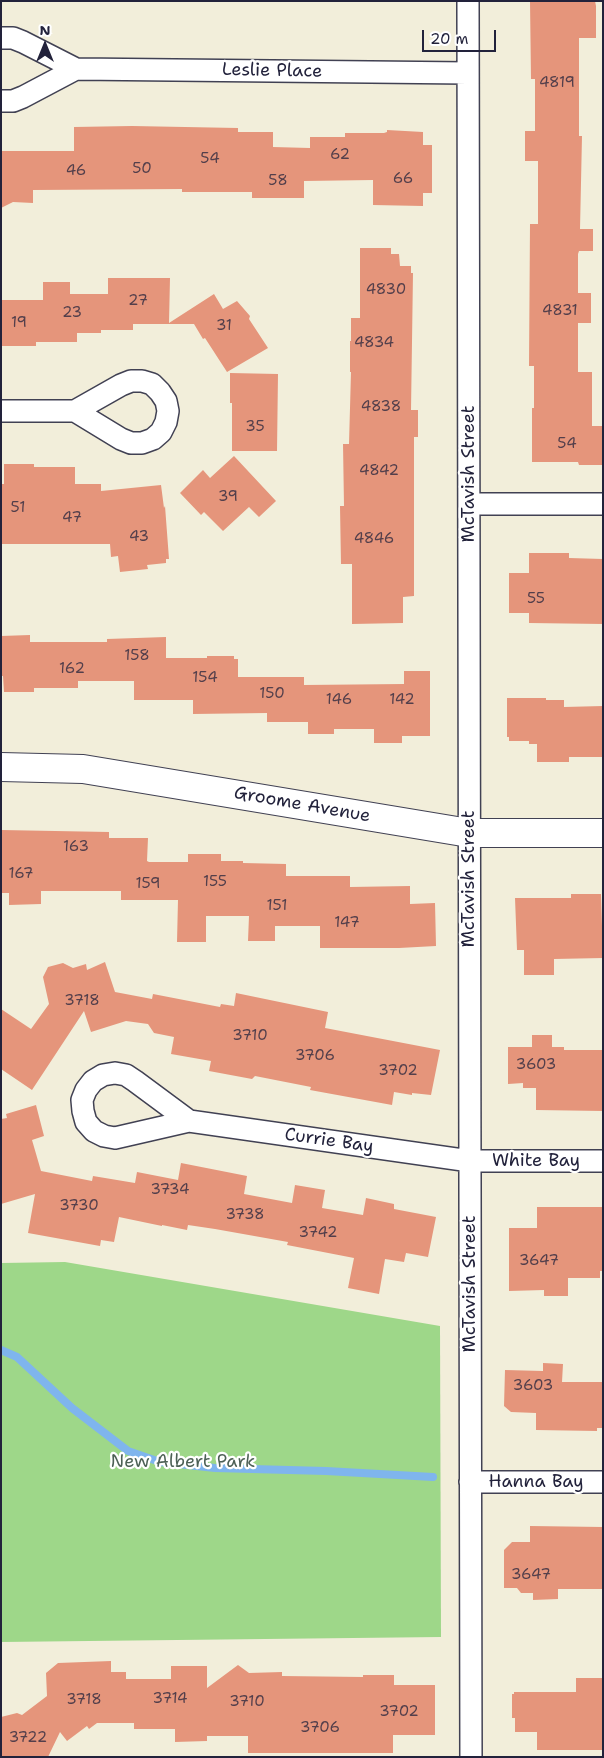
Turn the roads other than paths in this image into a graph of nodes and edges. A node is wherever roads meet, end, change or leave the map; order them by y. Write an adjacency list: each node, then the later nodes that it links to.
1 (468, 1): 4 (street, McTavish Street)
2 (1, 38): 3 (street, Leslie Place)
3 (76, 69): 4 (street, Leslie Place); 5 (street, Leslie Place)
4 (468, 73): 8 (street, McTavish Street)
5 (1, 101)
6 (75, 410): 7 (street)
7 (1, 411)
8 (469, 504): 9 (street); 12 (street, McTavish Street)
9 (603, 504)
10 (1, 767): 12 (street, Groome Avenue)
11 (603, 833): 12 (street, Groome Avenue)
12 (469, 834): 15 (street, McTavish Street)
13 (189, 1121): 13 (street, Currie Bay); 15 (street, Currie Bay)
14 (603, 1161): 15 (street, White Bay)
15 (470, 1162): 16 (street, McTavish Street)
16 (470, 1482): 17 (street, Hanna Bay); 18 (street, McTavish Street)
17 (603, 1482)
18 (471, 1757)

